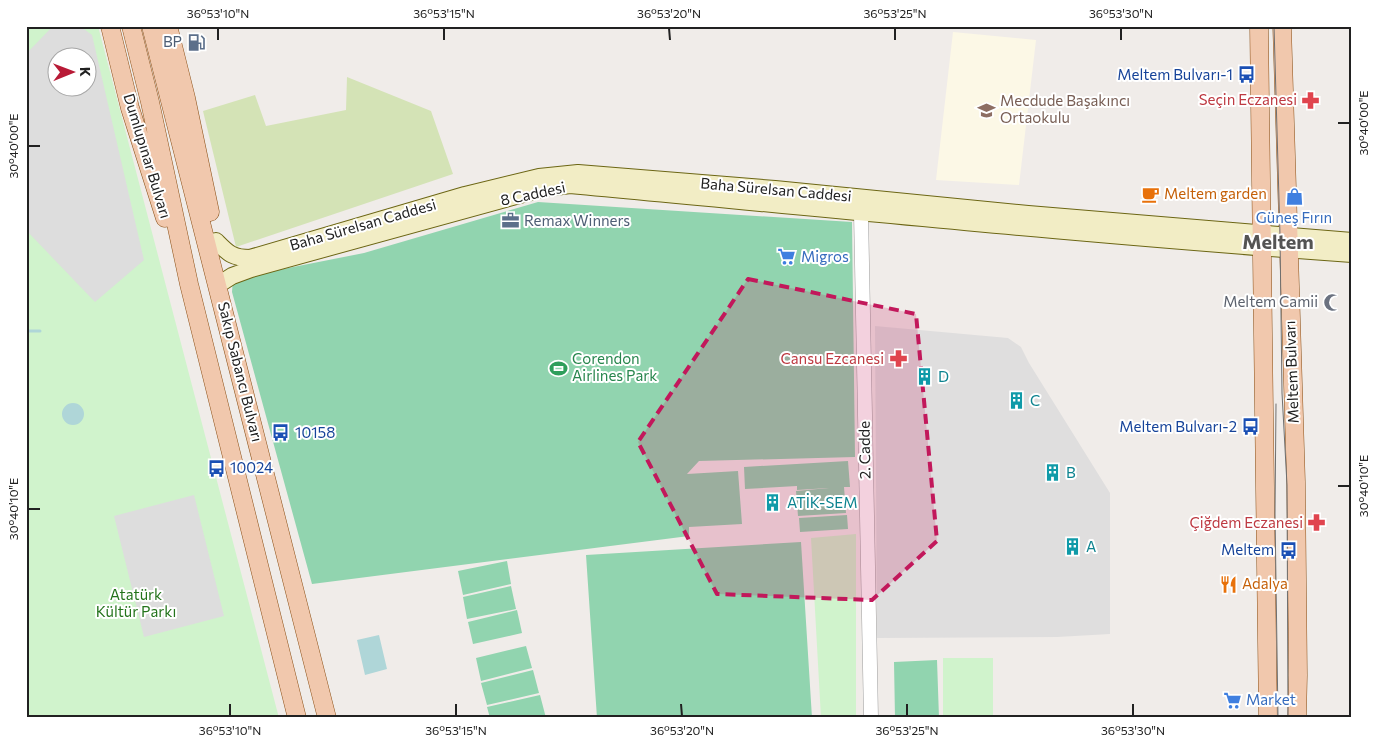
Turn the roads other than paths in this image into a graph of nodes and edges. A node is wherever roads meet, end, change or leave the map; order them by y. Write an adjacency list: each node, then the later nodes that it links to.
1 (110, 26): 13 (main road, Dumlupınar Bulvarı)
2 (131, 26): 13 (main road)
3 (151, 26): 14 (main road, Sakıp Sabancı Bulvarı)
4 (168, 26): 8 (main road)
5 (1259, 26): 9 (main road, Meltem Bulvarı)
6 (1282, 26): 11 (main road, Meltem Bulvarı)
7 (861, 213): 9 (main road, Baha Sürelsan Caddesi); 14 (main road, 8 Caddesi); 17 (street, 2. Cadde)
8 (216, 241): 9 (main road, Baha Sürelsan Caddesi); 14 (main road)
9 (1263, 241): 11 (main road, Baha Sürelsan Caddesi); 18 (main road, Meltem Bulvarı)
10 (1352, 241): 11 (main road, Baha Sürelsan Caddesi)
11 (1288, 243): 12 (main road, Baha Sürelsan Caddesi); 19 (main road, Meltem Bulvarı)
12 (1352, 254)
13 (189, 284): 15 (main road, Sakıp Sabancı Bulvarı)
14 (218, 285): 16 (main road, Sakıp Sabancı Bulvarı)
15 (297, 718)
16 (327, 718)
17 (871, 718)
18 (1268, 718)
19 (1296, 718)

